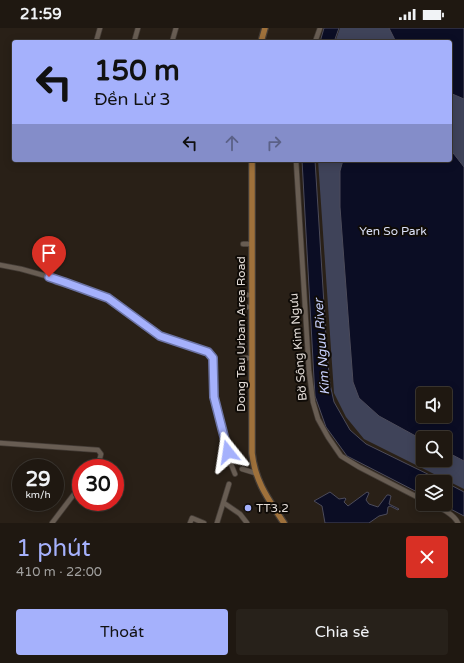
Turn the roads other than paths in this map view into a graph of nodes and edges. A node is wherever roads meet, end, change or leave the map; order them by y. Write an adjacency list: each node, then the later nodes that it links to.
1 (100, 28): 6 (street)
2 (138, 28): 7 (street)
3 (176, 28): 8 (street)
4 (265, 28): 9 (main road)
5 (320, 28): 10 (street)
6 (97, 40)
7 (135, 40)
8 (173, 40)
9 (262, 40)
10 (316, 40)
11 (252, 162): 14 (main road, Dong Tau Urban Area Road)
12 (296, 162): 28 (street, Bờ Sông Kim Ngưu)
13 (243, 244): 14 (street)
14 (252, 244): 17 (main road, Dong Tau Urban Area Road)
15 (0, 265): 26 (street)
16 (242, 295): 17 (street)
17 (251, 295): 19 (main road, Dong Tau Urban Area Road)
18 (242, 307): 19 (street)
19 (251, 307): 21 (main road, Dong Tau Urban Area Road)
20 (242, 358): 21 (street)
21 (252, 358): 25 (main road, Dong Tau Urban Area Road)
22 (0, 443): 23 (street)
23 (100, 459)
24 (242, 469): 25 (street)
25 (255, 472): 37 (main road, Dong Tau Urban Area Road)
26 (235, 474)
27 (229, 484): 30 (street)
28 (416, 496)
29 (72, 497): 32 (street)
30 (224, 503): 35 (street); 36 (street)
31 (443, 511): 38 (street)
32 (52, 523)
33 (190, 523): 34 (street)
34 (204, 523)
35 (217, 523)
36 (247, 523)
37 (284, 523)
38 (458, 523)

